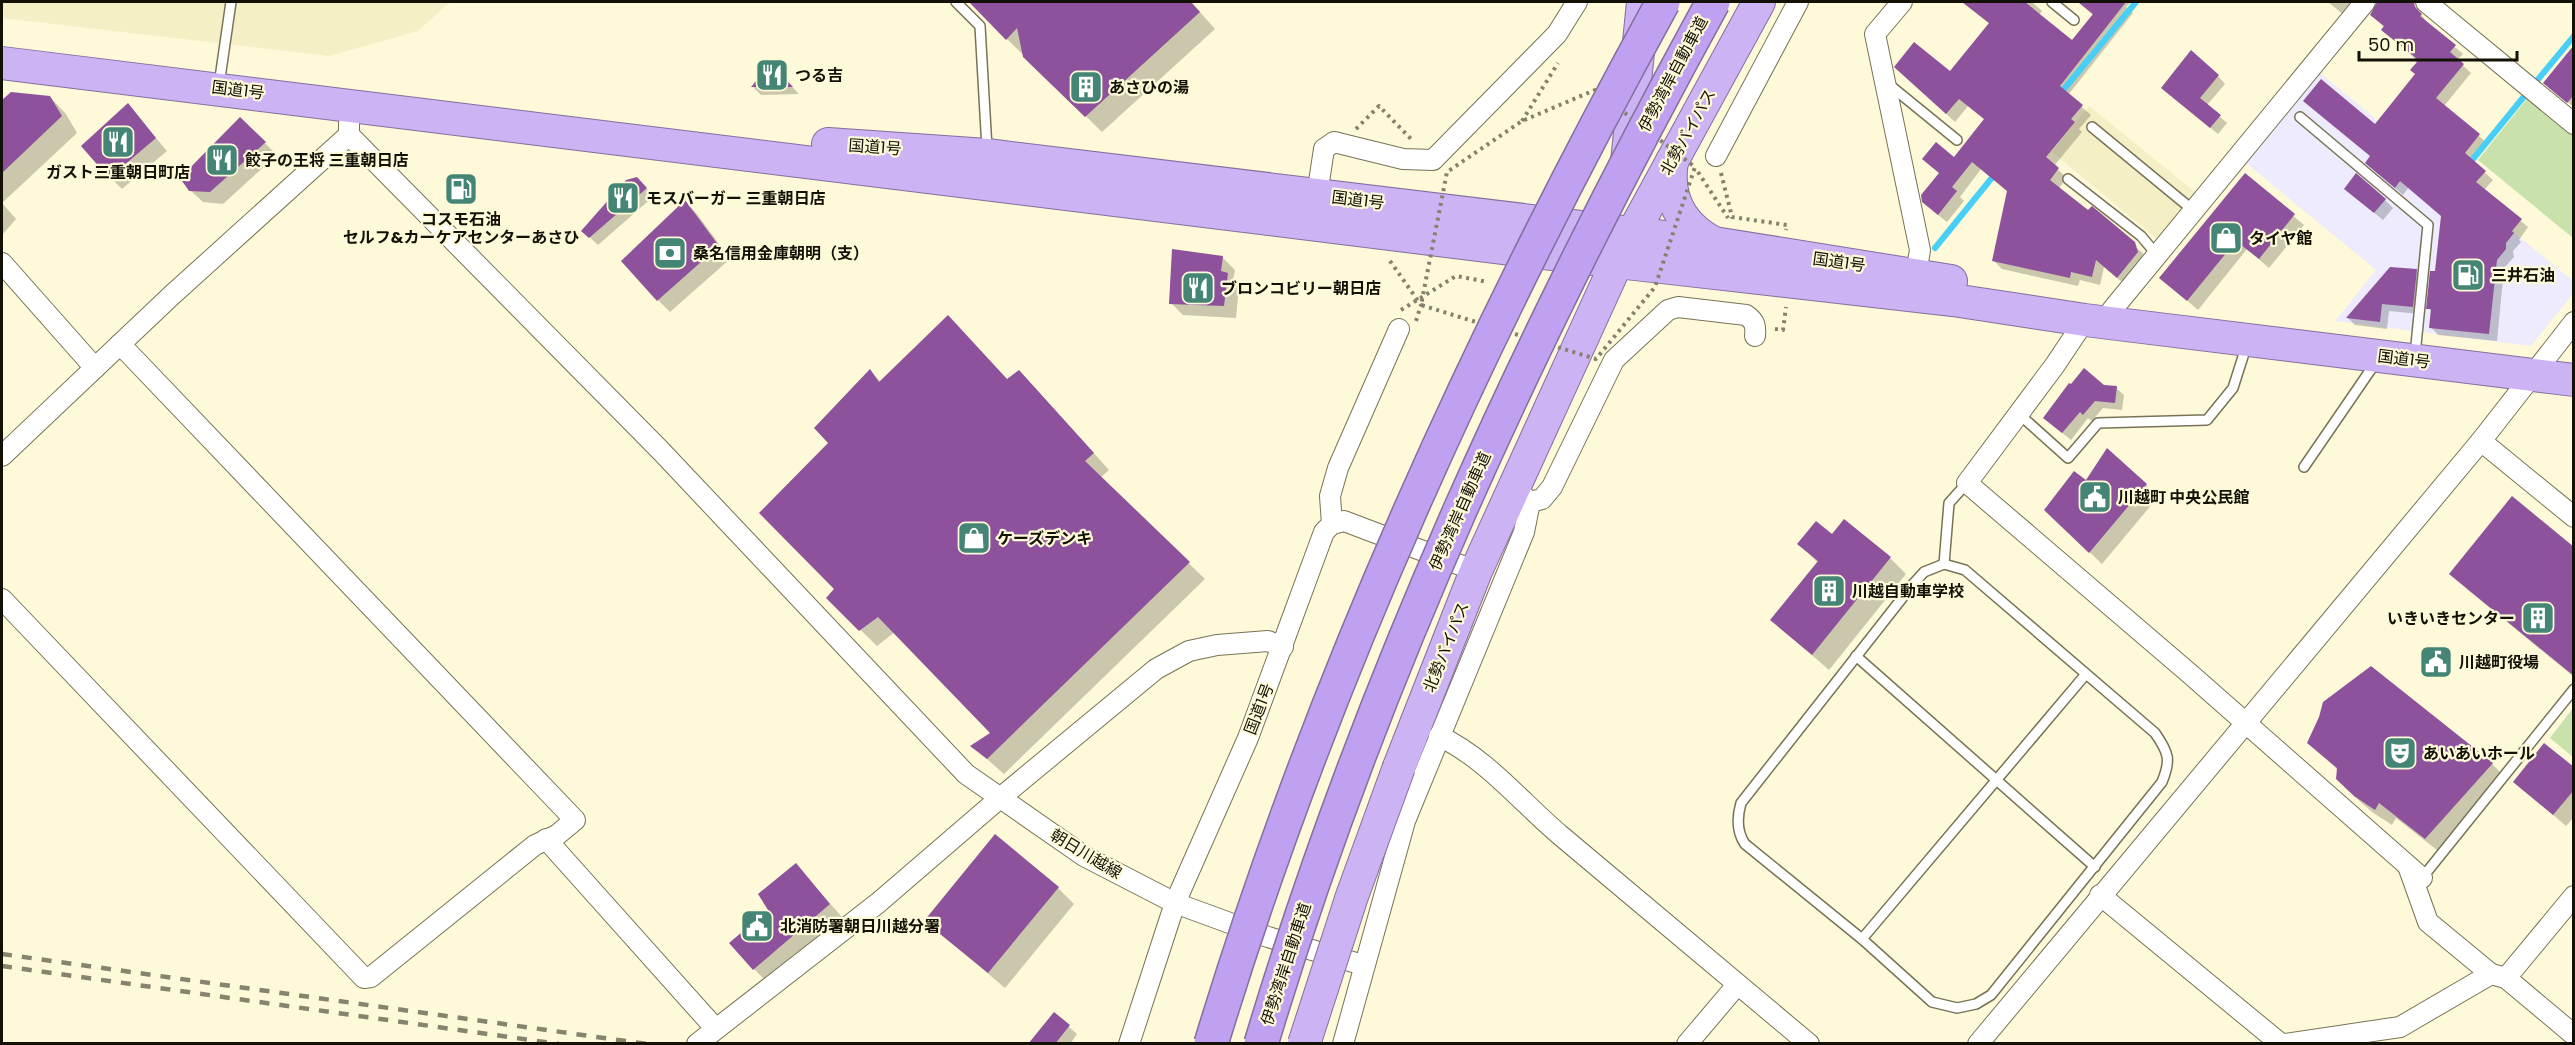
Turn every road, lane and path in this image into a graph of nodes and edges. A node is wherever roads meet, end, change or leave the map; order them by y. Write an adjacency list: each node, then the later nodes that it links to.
1 (231, 2): 18 (lane)
2 (956, 2): 28 (lane)
3 (1577, 2): 27 (street)
4 (1643, 2): 36 (highway, 北勢バイパス)
5 (1663, 2): 89 (highway, bridge)
6 (1713, 2): 90 (highway, 伊勢湾岸自動車道, bridge)
7 (1798, 2): 14 (street)
8 (1902, 2): 17 (street)
9 (2052, 2): 13 (lane)
10 (2365, 2): 33 (street)
11 (2426, 2): 23 (street)
12 (1755, 10): 14 (street); 30 (highway, 北勢バイパス)
13 (2073, 20)
14 (1780, 34): 29 (street)
15 (1561, 57): 22 (path)
16 (2, 63): 18 (highway, 国道1号)
17 (1883, 80): 25 (lane); 41 (street)
18 (218, 88): 21 (highway, 国道1号)
19 (2300, 117): 51 (lane)
20 (474, 119): 21 (highway, 国道1号); 28 (highway, 国道1号); 36 (highway, 国道1号)
21 (349, 120): 49 (street); 73 (street, 朝日川越線)
22 (1522, 121)
23 (2574, 124)
24 (2092, 127): 33 (lane)
25 (1957, 140)
26 (1415, 143): 27 (path)
27 (1346, 144): 32 (street)
28 (987, 155): 32 (highway, 国道1号)
29 (1721, 159): 35 (path)
30 (1684, 164): 34 (path); 36 (highway, 北勢バイパス); 37 (highway)
31 (2068, 179): 38 (lane)
32 (1317, 195): 36 (highway, 国道1号)
33 (2194, 211): 38 (street)
34 (1739, 225)
35 (1797, 234)
36 (1623, 242): 37 (highway, 国道1号); 44 (highway, 国道1号); 60 (highway, 北勢バイパス)
37 (1714, 243): 41 (highway, 国道1号)
38 (2157, 255): 44 (street)
39 (1379, 260): 43 (path)
40 (2, 263): 52 (street)
41 (1916, 274): 44 (highway, 国道1号)
42 (1787, 301): 47 (path)
43 (1421, 305)
44 (2098, 315): 48 (highway, 国道1号); 55 (street)
45 (2574, 322): 53 (street)
46 (1399, 329): 62 (street)
47 (1756, 332): 60 (street)
48 (2241, 338): 50 (highway, 国道1号); 55 (lane)
49 (120, 344): 52 (street); 74 (street)
50 (2380, 356): 51 (highway, 国道1号); 58 (lane)
51 (2414, 360): 53 (highway, 国道1号)
52 (95, 368): 57 (street)
53 (2532, 375): 54 (highway, 国道1号); 56 (street)
54 (2574, 380)
55 (2019, 414): 59 (street)
56 (2481, 441): 61 (street); 70 (street)
57 (2, 456)
58 (2304, 467)
59 (1967, 483): 63 (lane); 70 (street)
60 (1521, 495): 64 (highway, 北勢バイパス); 71 (street)
61 (2574, 517)
62 (1332, 524): 64 (street); 66 (street, 国道1号)
63 (1944, 564): 67 (lane); 68 (lane)
64 (1476, 571): 91 (highway, 北勢バイパス, bridge)
65 (2, 599): 74 (street)
66 (1283, 647): 73 (street); 79 (street, 国道1号)
67 (1856, 656): 72 (lane); 80 (lane)
68 (2086, 674): 72 (lane); 75 (lane)
69 (2574, 689): 76 (lane)
70 (2246, 724): 76 (street); 77 (street)
71 (1439, 736): 81 (street); 83 (street)
72 (1994, 780): 75 (lane); 80 (lane)
73 (1000, 798): 79 (street, 朝日川越線); 84 (street)
74 (546, 839): 84 (street)
75 (2095, 867): 80 (lane)
76 (2414, 871): 82 (street)
77 (2100, 895): 95 (street); 96 (street)
78 (2574, 896): 82 (street)
79 (1175, 903): 81 (street); 88 (street, 国道1号)
80 (1862, 939)
81 (1363, 966): 92 (street)
82 (2498, 976): 85 (street); 86 (street)
83 (1737, 985): 93 (street); 94 (street)
84 (715, 1028): 87 (street)
85 (2394, 1036): 96 (street)
86 (2574, 1037): 97 (lane)
87 (697, 1044)
88 (1130, 1044)
89 (1211, 1044)
90 (1261, 1044)
91 (1304, 1044)
92 (1342, 1044)
93 (1687, 1044)
94 (1809, 1044)
95 (1978, 1044)
96 (2283, 1044)
97 (2566, 1044)

